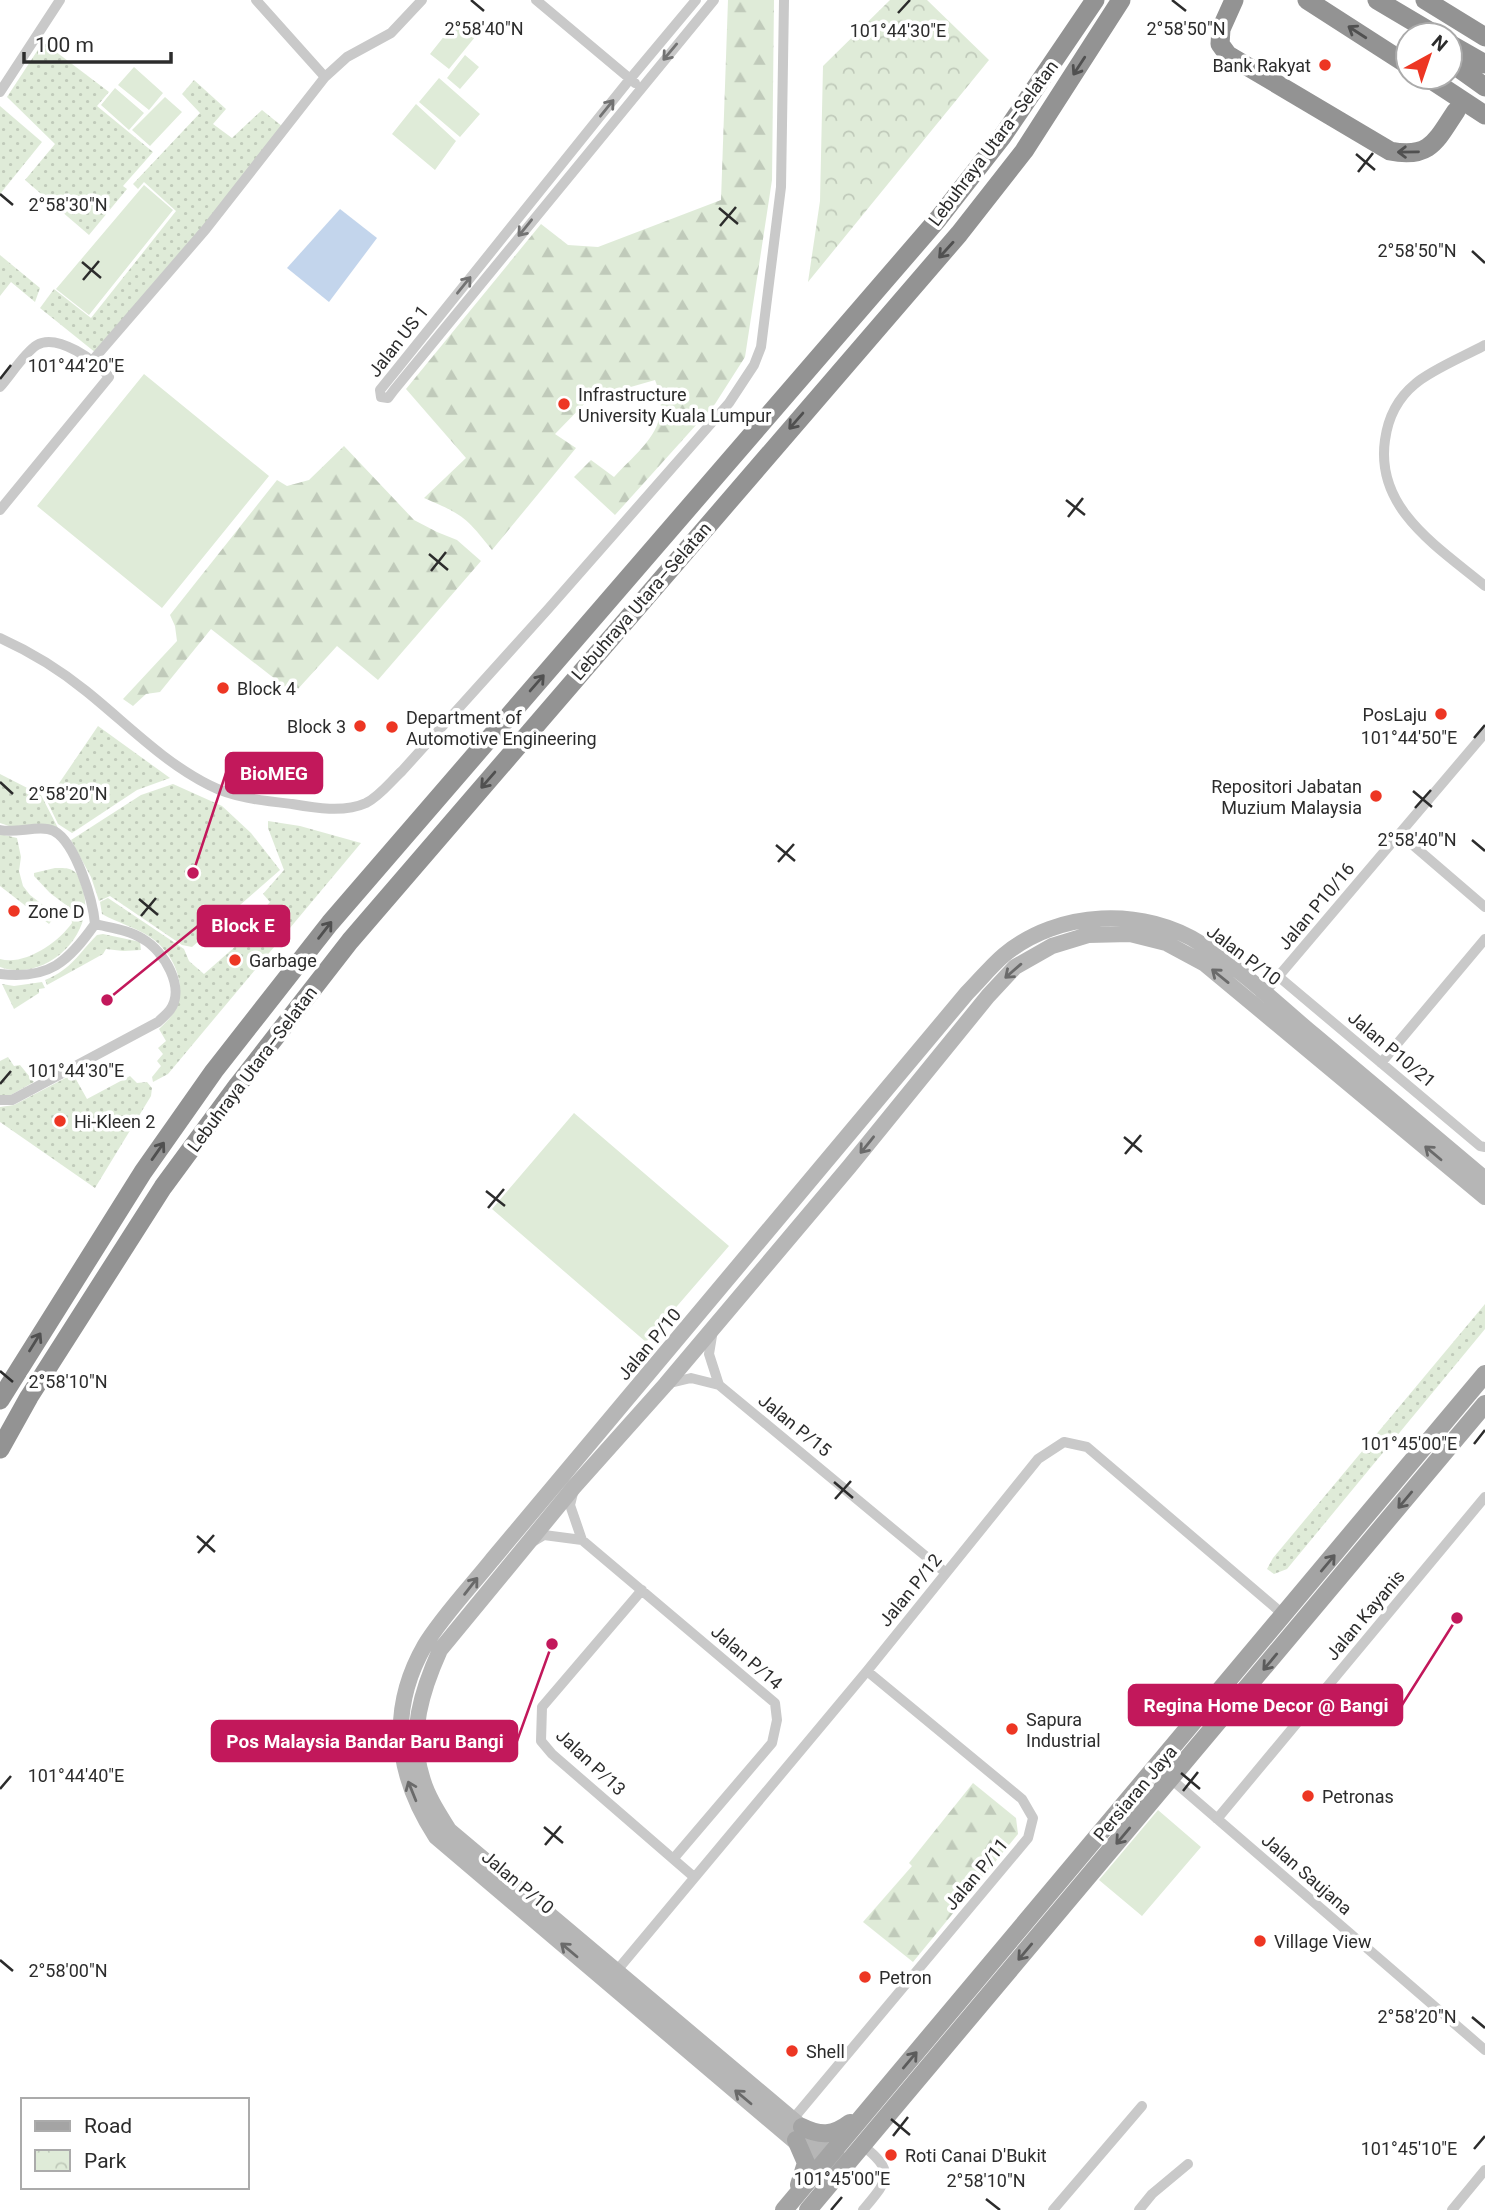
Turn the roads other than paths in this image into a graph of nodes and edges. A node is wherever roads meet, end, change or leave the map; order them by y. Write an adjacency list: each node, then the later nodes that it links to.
1 (60, 0): 29 (street)
2 (256, 0): 24 (street)
3 (422, 0): 24 (street)
4 (536, 0): 25 (street)
5 (696, 0): 25 (street, Jalan US 1)
6 (714, 0): 27 (street, Jalan US 1, one-way to 27)
7 (784, 0): 37 (street)
8 (1095, 0): 57 (highway, Lebuhraya Utara–Selatan, one-way to 8)
9 (1121, 0): 59 (highway, Lebuhraya Utara–Selatan, one-way to 59)
10 (1234, 0): 30 (highway, one-way to 10)
11 (1307, 0): 21 (highway, one-way to 11)
12 (1365, 0): 17 (highway)
13 (1377, 0): 16 (highway)
14 (1425, 0): 15 (highway)
15 (1451, 16): 18 (highway); 19 (highway)
16 (1412, 21)
17 (1394, 22)
18 (1485, 29)
19 (1485, 37)
20 (1464, 52): 22 (highway)
21 (1394, 56)
22 (1485, 64)
23 (1464, 72): 26 (highway)
24 (325, 77): 33 (street)
25 (630, 79): 27 (street); 27 (street, Jalan US 1, one-way to 25)
26 (1485, 87)
27 (640, 88)
28 (1448, 91): 31 (highway)
29 (0, 92)
30 (1456, 111)
31 (1485, 115)
32 (1485, 345): 36 (street)
33 (92, 361): 34 (street); 35 (street)
34 (0, 387)
35 (0, 510)
36 (1485, 586)
37 (0, 638)
38 (1485, 733): 39 (street, Jalan P10/16)
39 (1481, 747): 41 (street, Jalan P10/16)
40 (0, 830): 43 (street)
41 (1399, 834): 42 (street); 46 (street, Jalan P10/16)
42 (1485, 907)
43 (95, 924): 45 (street); 49 (street)
44 (1485, 939): 48 (street)
45 (0, 974)
46 (1279, 977): 47 (street, Jalan P10/16); 48 (street, Jalan P10/21)
47 (1260, 999): 51 (street, Jalan P/10); 52 (street, Jalan P/10, one-way to 47); 53 (street, Jalan P/10, one-way to 53); 72 (street, Jalan P/10, one-way to 47)
48 (1381, 1063): 50 (street, Jalan P10/21)
49 (0, 1100)
50 (1485, 1147)
51 (1485, 1179)
52 (1485, 1197)
53 (715, 1324): 55 (street, Jalan P/10); 56 (street)
54 (1485, 1374): 66 (main road, Persiaran Jaya, one-way to 54)
55 (666, 1384): 56 (street); 60 (street, Jalan P/10)
56 (719, 1385): 64 (street, Jalan P/15)
57 (0, 1400)
58 (1484, 1406): 68 (main road, Persiaran Jaya, one-way to 68)
59 (0, 1448)
60 (574, 1487): 62 (street); 63 (street, Jalan P/10)
61 (1485, 1497): 69 (street, Jalan Kayanis)
62 (582, 1540): 63 (street); 65 (street, Jalan P/14)
63 (526, 1546): 72 (street, Jalan P/10)
64 (946, 1573): 66 (street, Jalan P/12); 67 (street, Jalan P/12)
65 (642, 1590): 70 (street, Jalan P/13); 70 (street, Jalan P/14)
66 (1284, 1615): 75 (main road, Persiaran Jaya, one-way to 66)
67 (867, 1671): 71 (street, Jalan P/12); 76 (street, Jalan P/11)
68 (1171, 1779): 69 (street, Jalan Saujana); 77 (main road, Persiaran Jaya, one-way to 77)
69 (1217, 1819): 73 (street, Jalan Saujana)
70 (674, 1858): 71 (street, Jalan P/13)
71 (694, 1877): 72 (street, Jalan P/12)
72 (611, 1976): 76 (street, Jalan P/10)
73 (1485, 2050)
74 (1142, 2106): 85 (street)
75 (866, 2112): 76 (main road); 78 (main road, Persiaran Jaya)
76 (797, 2129): 78 (street, Jalan P/10); 82 (main road)
77 (862, 2145): 80 (main road, Persiaran Jaya); 83 (street)
78 (827, 2158): 80 (street, Jalan P/10); 82 (main road, Persiaran Jaya)
79 (1188, 2164): 86 (street)
80 (841, 2170): 84 (main road, Persiaran Jaya)
81 (1485, 2170): 87 (street)
82 (789, 2204)
83 (871, 2207)
84 (808, 2210)
85 (1053, 2210)
86 (1139, 2210)
87 (1452, 2210)

